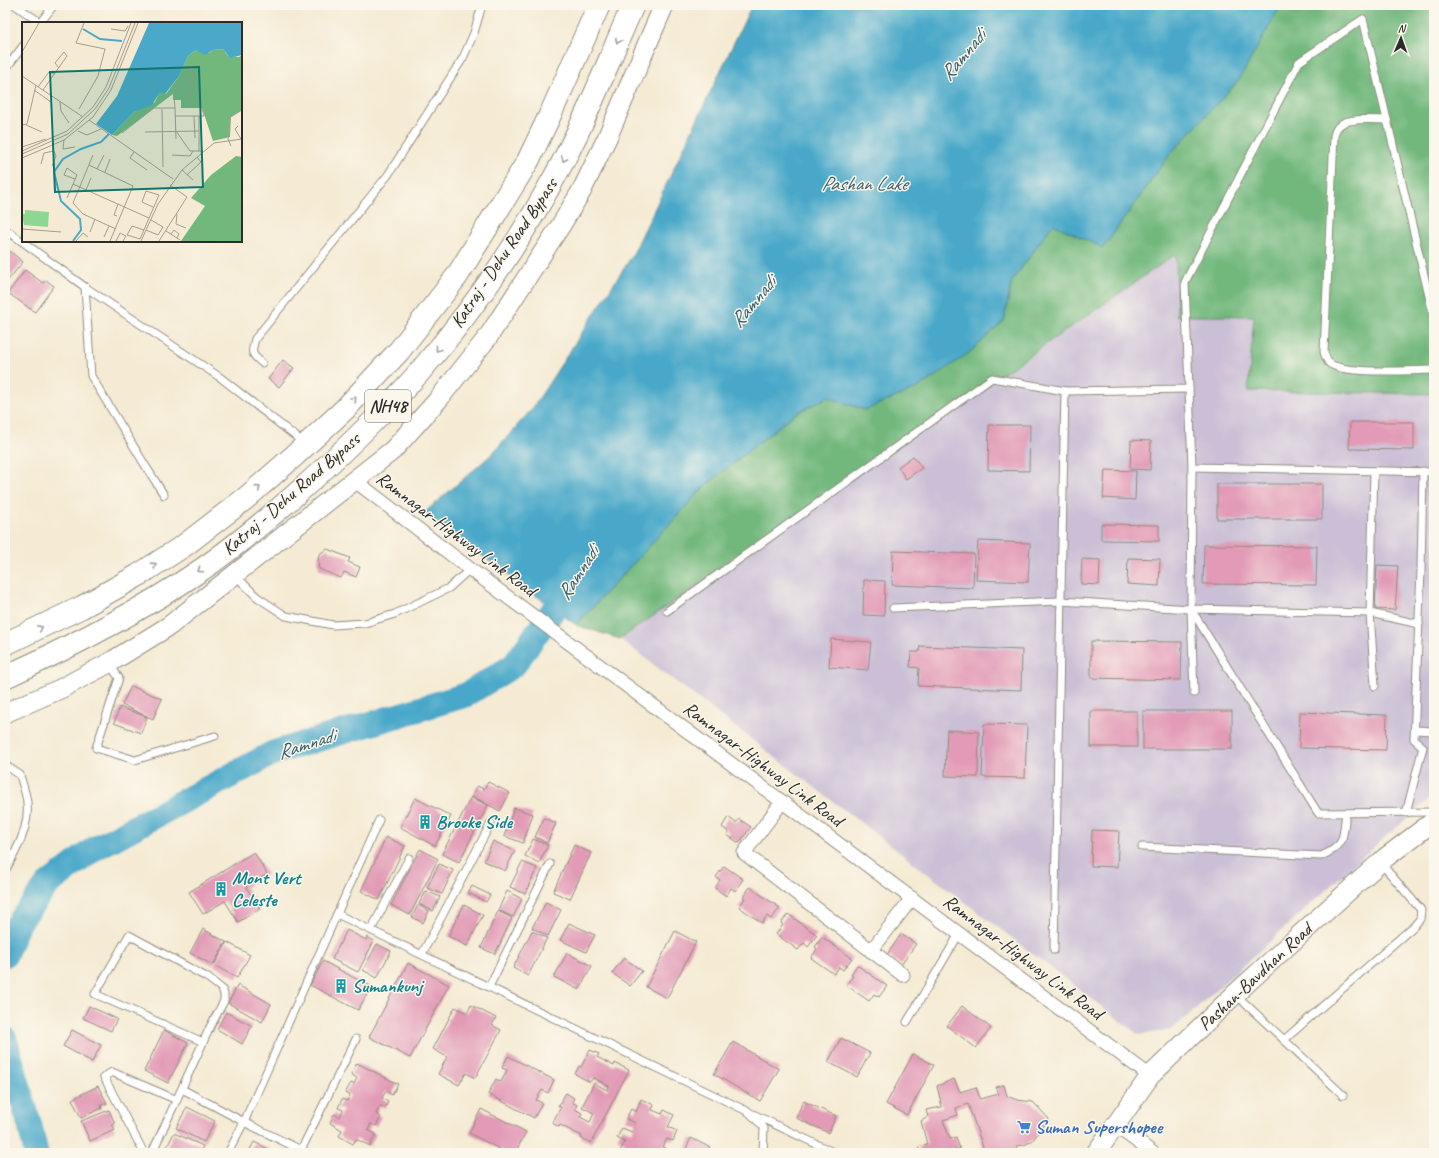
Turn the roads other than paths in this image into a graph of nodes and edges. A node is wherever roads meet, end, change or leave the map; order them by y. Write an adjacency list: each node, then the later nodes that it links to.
1 (15, 5): 7 (lane)
2 (54, 5): 8 (lane)
3 (482, 5): 17 (lane)
4 (598, 5): 21 (highway, Katraj - Dehu Road Bypass / NH48, one-way to 4)
5 (633, 5): 38 (highway, Katraj - Dehu Road Bypass / NH48, one-way to 38)
6 (664, 5): 26 (street)
7 (39, 22)
8 (41, 22)
9 (22, 47): 10 (lane)
10 (5, 70)
11 (1387, 120): 16 (lane); 18 (lane); 19 (lane)
12 (5, 229): 13 (lane)
13 (22, 241)
14 (23, 242): 15 (lane)
15 (85, 287): 21 (lane); 27 (lane)
16 (1434, 318)
17 (262, 363)
18 (1434, 370)
19 (1189, 389): 20 (lane); 22 (lane)
20 (1065, 391): 30 (lane); 33 (lane)
21 (306, 445): 36 (highway, Katraj - Dehu Road Bypass / NH48, one-way to 21)
22 (1192, 467): 23 (lane); 32 (lane)
23 (1374, 471): 24 (lane); 34 (lane)
24 (1423, 471): 25 (lane); 35 (lane)
25 (1434, 472)
26 (354, 480): 28 (street, Ramnagar-Highway Link Road); 37 (street)
27 (164, 494)
28 (470, 569): 29 (lane); 46 (street, Ramnagar-Highway Link Road)
29 (242, 582)
30 (1061, 601): 31 (lane); 32 (lane); 62 (lane)
31 (893, 608)
32 (1191, 609): 34 (lane); 40 (lane); 48 (lane)
33 (667, 611)
34 (1370, 613): 35 (lane); 39 (lane)
35 (1419, 624): 42 (lane)
36 (5, 644)
37 (109, 663): 41 (street); 44 (lane)
38 (5, 677)
39 (1375, 686)
40 (1194, 693)
41 (5, 713)
42 (1415, 730): 43 (lane); 49 (lane)
43 (1434, 731)
44 (215, 736)
45 (5, 765): 57 (lane)
46 (782, 802): 58 (street, Ramnagar-Highway Link Road); 63 (street)
47 (1434, 812): 49 (lane)
48 (1346, 813): 49 (lane); 53 (lane)
49 (1406, 813)
50 (379, 820): 59 (lane)
51 (1434, 821): 55 (street, Pashan-Bavdhan Road)
52 (491, 823): 64 (lane)
53 (1142, 847)
54 (410, 858): 60 (lane)
55 (1380, 862): 67 (street, Pashan-Bavdhan Road); 70 (lane)
56 (550, 864): 66 (lane)
57 (5, 871)
58 (912, 898): 61 (street, Ramnagar-Highway Link Road); 63 (street)
59 (337, 914): 60 (lane); 77 (lane)
60 (371, 930): 64 (lane)
61 (959, 934): 68 (lane); 72 (street, Ramnagar-Highway Link Road)
62 (1054, 950)
63 (871, 951): 65 (street)
64 (422, 954): 66 (lane)
65 (903, 975)
66 (489, 987): 76 (lane)
67 (1235, 994): 70 (lane); 72 (street, Pashan-Bavdhan Road)
68 (907, 1022)
69 (356, 1039): 79 (lane)
70 (1284, 1040): 74 (lane)
71 (203, 1042): 71 (lane); 73 (lane)
72 (1150, 1076): 78 (street, Pashan-Bavdhan Road)
73 (182, 1089): 75 (lane); 77 (lane)
74 (1342, 1095)
75 (177, 1100): 80 (lane); 81 (lane)
76 (749, 1112): 83 (lane); 84 (lane)
77 (244, 1122): 79 (lane); 82 (lane)
78 (1116, 1126): 85 (street, Pashan-Bavdhan Road); 86 (street)
79 (304, 1152)
80 (144, 1153)
81 (152, 1153)
82 (228, 1153)
83 (763, 1153)
84 (835, 1153)
85 (1096, 1153)
86 (1153, 1153)

